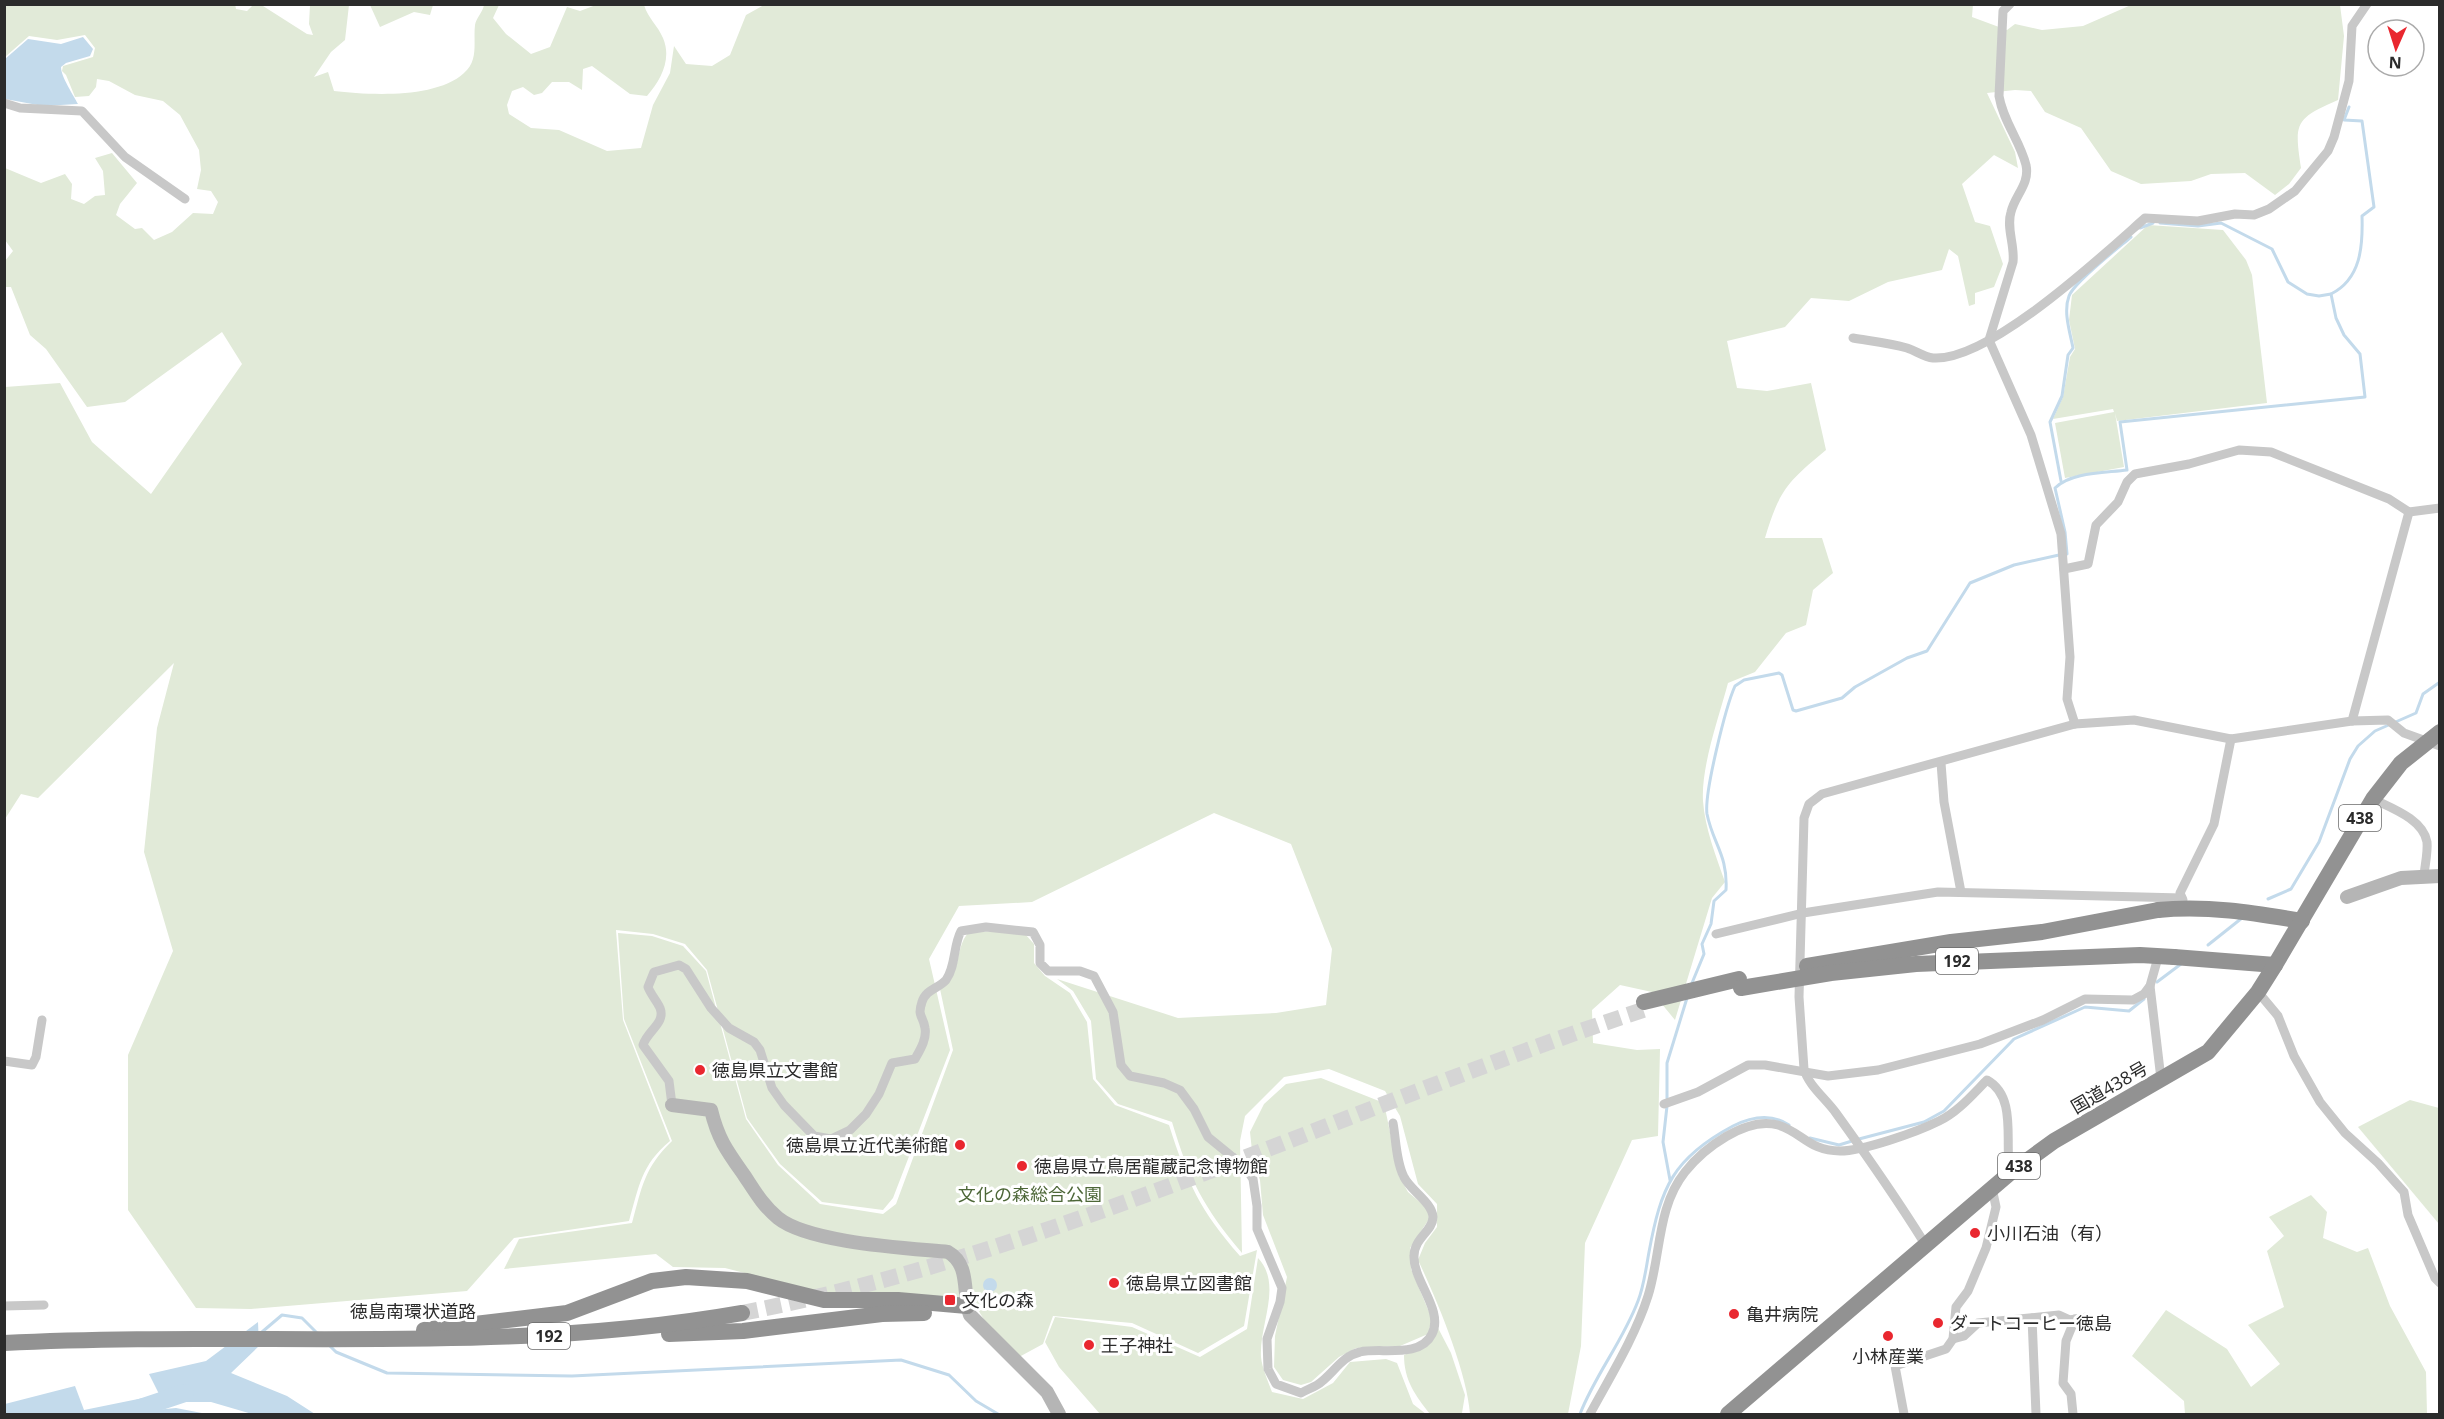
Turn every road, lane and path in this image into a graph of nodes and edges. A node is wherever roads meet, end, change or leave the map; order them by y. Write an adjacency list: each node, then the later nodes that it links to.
1 (2010, 4): 6 (street)
2 (2367, 4): 6 (street)
3 (4, 104): 4 (street)
4 (185, 199)
5 (1853, 339): 6 (street)
6 (1989, 340): 9 (street)
7 (2439, 508): 8 (street)
8 (2409, 512): 9 (street); 10 (street)
9 (2064, 569): 11 (street)
10 (2352, 721): 13 (street); 14 (street)
11 (2075, 724): 13 (street); 15 (street)
12 (2439, 732): 14 (highway, 国道438号 / 438)
13 (2231, 739): 21 (street)
14 (2432, 744): 16 (highway, 国道438号 / 438)
15 (1941, 763): 19 (street); 22 (street)
16 (2373, 800): 17 (street); 23 (highway, 国道438号 / 438)
17 (2424, 875): 18 (street); 20 (street)
18 (2439, 876)
19 (1961, 892): 21 (street); 22 (street)
20 (2347, 897)
21 (2184, 902): 23 (highway, 192); 27 (highway, 192, bridge)
22 (1803, 913): 24 (street); 33 (street)
23 (2302, 921): 25 (highway, 国道438号 / 438)
24 (1716, 934)
25 (2276, 965): 27 (highway, 192, bridge); 29 (highway, 国道438号 / 438)
26 (2156, 966): 28 (street)
27 (1740, 983): 30 (highway, 192)
28 (2150, 986): 33 (street); 34 (street)
29 (2258, 992): 34 (highway, 国道438号 / 438); 42 (street)
30 (1645, 1006)
31 (42, 1020): 32 (street)
32 (4, 1061)
33 (1805, 1073): 35 (street); 38 (street)
34 (2161, 1079): 39 (highway, 国道438号 / 438)
35 (1664, 1104)
36 (672, 1105): 37 (street); 45 (street)
37 (1393, 1123)
38 (1860, 1148): 39 (street); 41 (street); 57 (street)
39 (2010, 1173): 40 (highway, 国道438号 / 438)
40 (1992, 1188): 41 (highway, 国道438号 / 438); 53 (street)
41 (1924, 1244): 58 (highway, 国道438号 / 438)
42 (2439, 1283)
43 (44, 1305): 44 (street)
44 (4, 1306)
45 (968, 1310): 49 (highway); 54 (highway); 56 (street)
46 (2087, 1317): 48 (street)
47 (2032, 1318): 48 (street); 53 (street); 60 (street)
48 (2075, 1320): 61 (street)
49 (420, 1331): 51 (highway, 徳島南環状道路 / 192); 54 (highway, 徳島南環状道路 / 192)
50 (4, 1333): 52 (highway, 192)
51 (355, 1334): 52 (highway, 徳島南環状道路 / 192); 54 (highway, 徳島南環状道路 / 192)
52 (86, 1335): 55 (highway, 192)
53 (1953, 1339): 59 (street)
54 (482, 1340)
55 (4, 1343)
56 (1059, 1414)
57 (1590, 1414)
58 (1728, 1414)
59 (1904, 1414)
60 (2036, 1414)
61 (2073, 1414)

